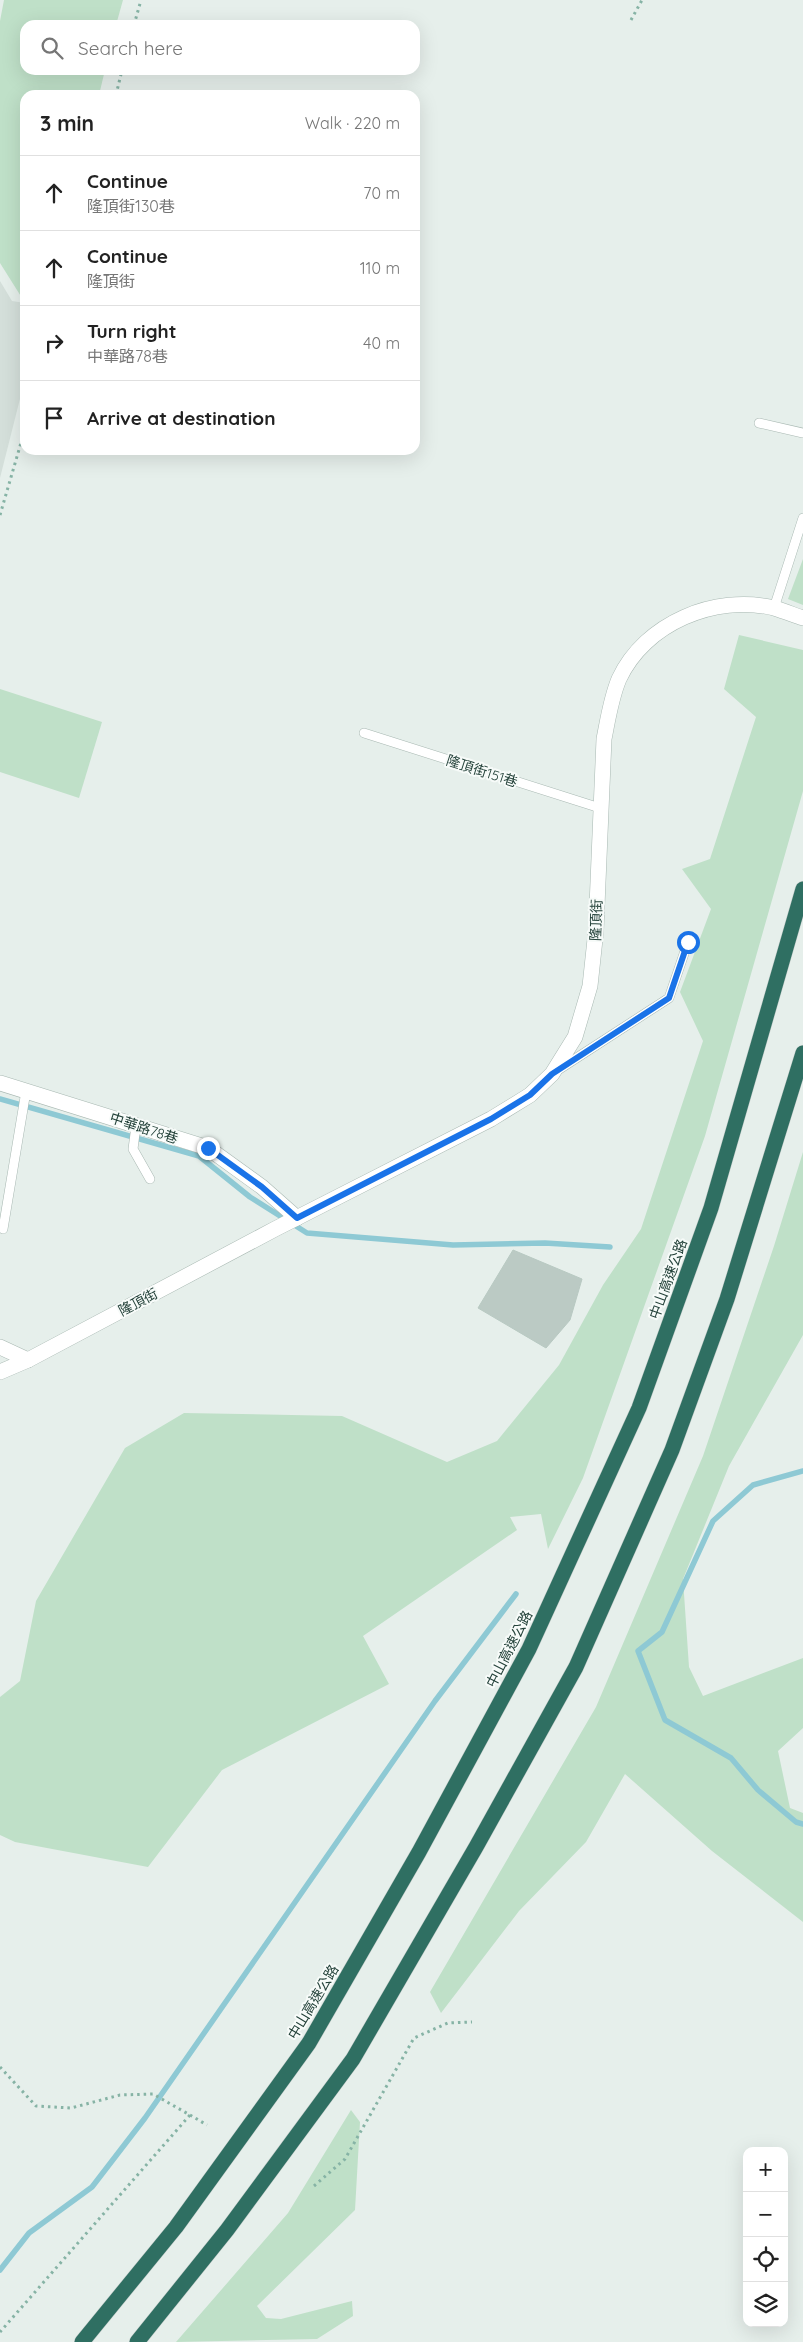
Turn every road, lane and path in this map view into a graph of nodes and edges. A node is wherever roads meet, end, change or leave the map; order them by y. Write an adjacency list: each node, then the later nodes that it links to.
1 (141, 0): 3 (path)
2 (642, 0): 4 (path)
3 (135, 20)
4 (631, 20)
5 (121, 75): 6 (path)
6 (117, 90)
7 (759, 423): 8 (lane)
8 (803, 433)
9 (20, 446): 10 (path)
10 (0, 516)
11 (803, 518): 12 (lane)
12 (774, 608): 13 (street, 隆頂街); 15 (street, 隆頂街)
13 (803, 618)
14 (364, 733): 15 (lane, 隆頂街151巷)
15 (600, 808): 19 (street, 隆頂街)
16 (803, 890): 35 (highway, 中山高速公路)
17 (688, 942): 19 (lane)
18 (803, 1053): 36 (highway)
19 (552, 1074): 24 (street, 隆頂街)
20 (0, 1083): 21 (street, 中華路78巷)
21 (26, 1092): 22 (street, 中華路78巷); 25 (lane)
22 (136, 1126): 23 (lane); 24 (street, 中華路78巷)
23 (150, 1179)
24 (297, 1218): 27 (street, 隆頂街)
25 (2, 1229)
26 (0, 1347): 27 (street)
27 (28, 1360): 28 (street, 隆頂街)
28 (0, 1372)
29 (472, 2022): 33 (path)
30 (0, 2067): 31 (path)
31 (190, 2115): 32 (path); 34 (path)
32 (207, 2125)
33 (314, 2186)
34 (0, 2332)
35 (82, 2342)
36 (137, 2342)

